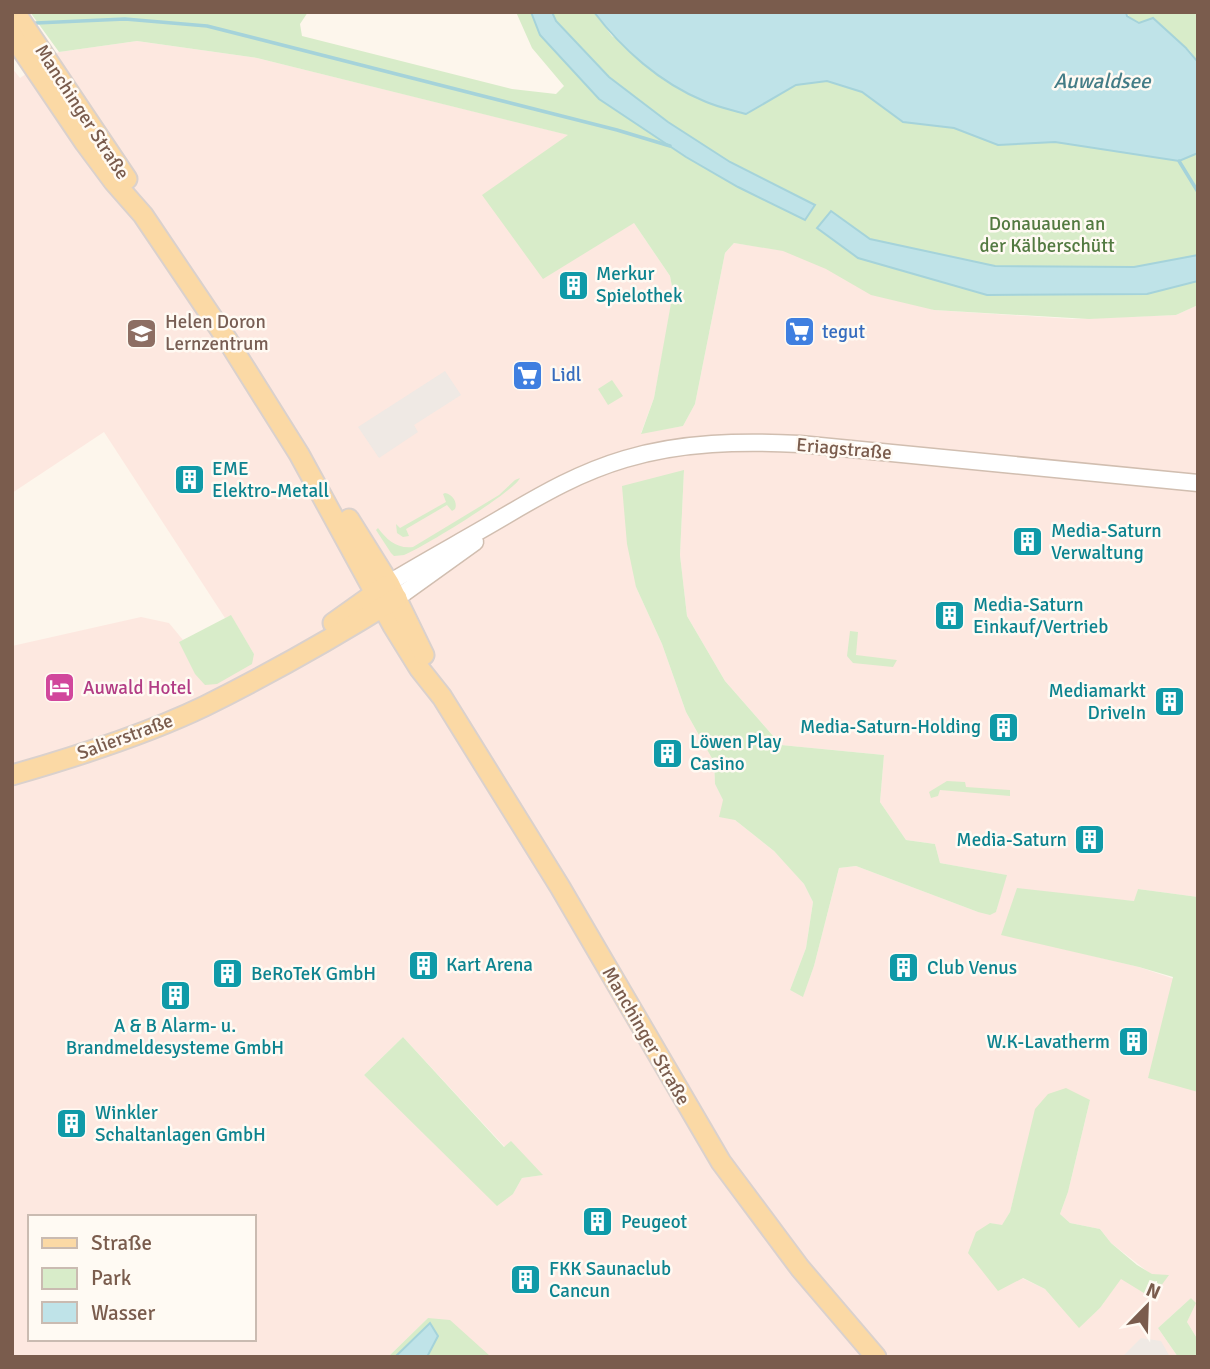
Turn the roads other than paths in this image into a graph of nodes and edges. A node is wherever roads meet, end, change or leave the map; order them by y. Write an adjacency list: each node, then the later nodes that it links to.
1 (15, 12): 3 (main road, Manchinger Straße)
2 (12, 35): 3 (main road, Manchinger Straße)
3 (143, 215): 5 (main road, Manchinger Straße)
4 (1198, 483): 5 (street, Eriagstraße)
5 (386, 595): 6 (main road, Salierstraße); 7 (main road, Manchinger Straße)
6 (12, 775)
7 (876, 1357)

